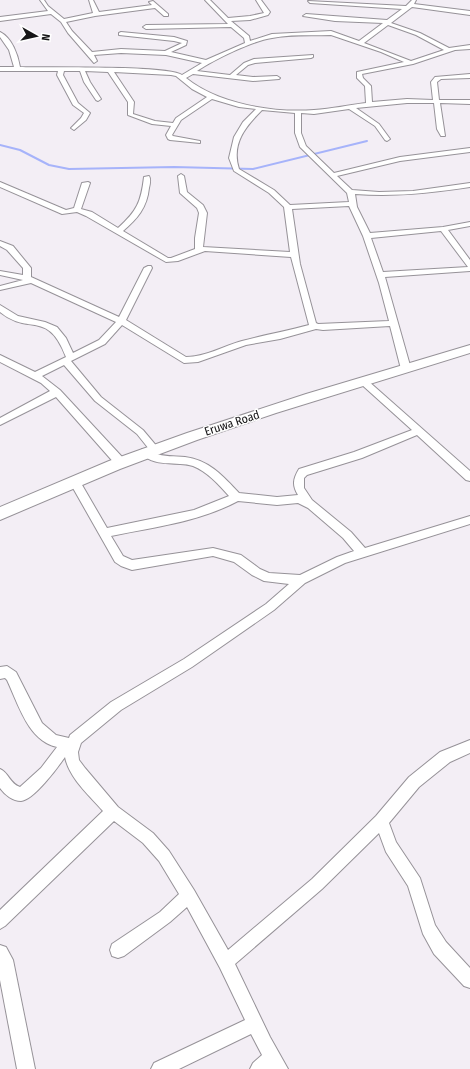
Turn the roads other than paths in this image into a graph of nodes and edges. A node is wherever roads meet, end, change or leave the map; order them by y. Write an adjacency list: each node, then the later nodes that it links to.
1 (42, 0): 10 (street)
2 (92, 0): 12 (street)
3 (147, 0): 9 (street)
4 (207, 0): 16 (street)
5 (258, 0): 16 (street)
6 (310, 2): 7 (street)
7 (363, 2): 8 (street)
8 (411, 4): 11 (street); 18 (street)
9 (157, 6): 12 (street); 13 (street)
10 (52, 12): 15 (street); 17 (street)
11 (470, 13)
12 (95, 14): 17 (street)
13 (166, 15)
14 (306, 16): 18 (street)
15 (0, 19)
16 (226, 20): 19 (street)
17 (64, 22): 30 (street)
18 (387, 23): 25 (street); 28 (street)
19 (231, 25): 20 (street); 24 (street)
20 (146, 28)
21 (0, 34): 36 (street)
22 (121, 34): 23 (street)
23 (165, 38): 26 (street); 26 (street)
24 (248, 42): 25 (street); 32 (street)
25 (360, 43): 33 (street)
26 (168, 46): 29 (street)
27 (470, 47): 28 (street)
28 (448, 50): 33 (street)
29 (166, 53): 30 (street); 32 (street)
30 (92, 54): 39 (street)
31 (311, 56): 44 (street)
32 (207, 62): 41 (street)
33 (411, 63): 51 (street)
34 (0, 69): 35 (street)
35 (9, 69): 36 (street); 42 (street)
36 (17, 69): 37 (street)
37 (61, 70): 38 (street); 56 (street)
38 (82, 70): 39 (street); 48 (street)
39 (102, 70): 40 (street)
40 (110, 70): 45 (street); 55 (street)
41 (192, 72): 44 (street); 45 (street)
42 (1, 76)
43 (470, 76): 49 (street)
44 (231, 77): 46 (street)
45 (182, 78): 47 (street)
46 (277, 78)
47 (211, 97): 53 (street); 55 (street)
48 (98, 99)
49 (437, 101): 50 (street); 51 (street); 57 (street)
50 (470, 102)
51 (369, 104): 52 (street)
52 (350, 107): 54 (street); 58 (street)
53 (260, 109): 54 (street); 69 (street)
54 (298, 113): 61 (street)
55 (175, 125): 59 (street)
56 (74, 128)
57 (443, 135)
58 (387, 139)
59 (198, 142)
60 (470, 150): 61 (street)
61 (332, 175): 67 (street)
62 (181, 176): 76 (street)
63 (147, 177): 73 (street)
64 (86, 183): 70 (street)
65 (0, 184): 70 (street)
66 (470, 185): 67 (street)
67 (350, 192): 68 (street)
68 (353, 204): 69 (street); 74 (street)
69 (288, 207): 77 (street)
70 (77, 210): 73 (street)
71 (470, 224): 72 (street)
72 (443, 229): 74 (street); 78 (street)
73 (119, 231): 76 (street)
74 (367, 236): 82 (street)
75 (0, 243): 83 (street)
76 (199, 250): 77 (street)
77 (295, 255): 88 (street)
78 (470, 265)
79 (148, 268): 86 (street)
80 (470, 269): 82 (street)
81 (0, 273): 83 (street)
82 (381, 275): 87 (street)
83 (30, 279): 84 (street); 86 (street)
84 (0, 288)
85 (0, 308): 91 (street)
86 (121, 321): 88 (street); 91 (street)
87 (394, 323): 88 (street); 92 (street)
88 (316, 326)
89 (470, 349): 92 (main road, Eruwa Road)
90 (0, 358): 93 (street)
91 (68, 359): 93 (street); 98 (street)
92 (406, 369): 94 (main road, Eruwa Road)
93 (35, 376): 95 (street)
94 (364, 382): 97 (street); 98 (main road, Eruwa Road)
95 (57, 392): 96 (street); 99 (street)
96 (0, 422)
97 (419, 431): 100 (street); 103 (street)
98 (150, 451): 99 (main road, Eruwa Road); 102 (street)
99 (120, 462): 101 (main road, Eruwa Road)
100 (470, 477)
101 (74, 481): 104 (main road, Eruwa Road); 106 (street)
102 (236, 497): 103 (street); 106 (street)
103 (307, 501): 107 (street)
104 (0, 514)
105 (470, 520): 107 (street)
106 (105, 533): 108 (street)
107 (363, 554): 108 (street)
108 (301, 580): 110 (street)
109 (0, 674): 110 (street)
110 (70, 744): 112 (street); 113 (street)
111 (470, 746): 114 (street)
112 (0, 776)
113 (113, 812): 115 (street); 116 (street)
114 (381, 821): 119 (street); 120 (street)
115 (189, 895): 117 (street); 119 (street)
116 (0, 921)
117 (118, 950)
118 (0, 953): 123 (street)
119 (226, 962): 121 (street)
120 (470, 980)
121 (255, 1024): 122 (street); 124 (street)
122 (276, 1063): 125 (street)
123 (26, 1069)
124 (160, 1069)
125 (259, 1069)

